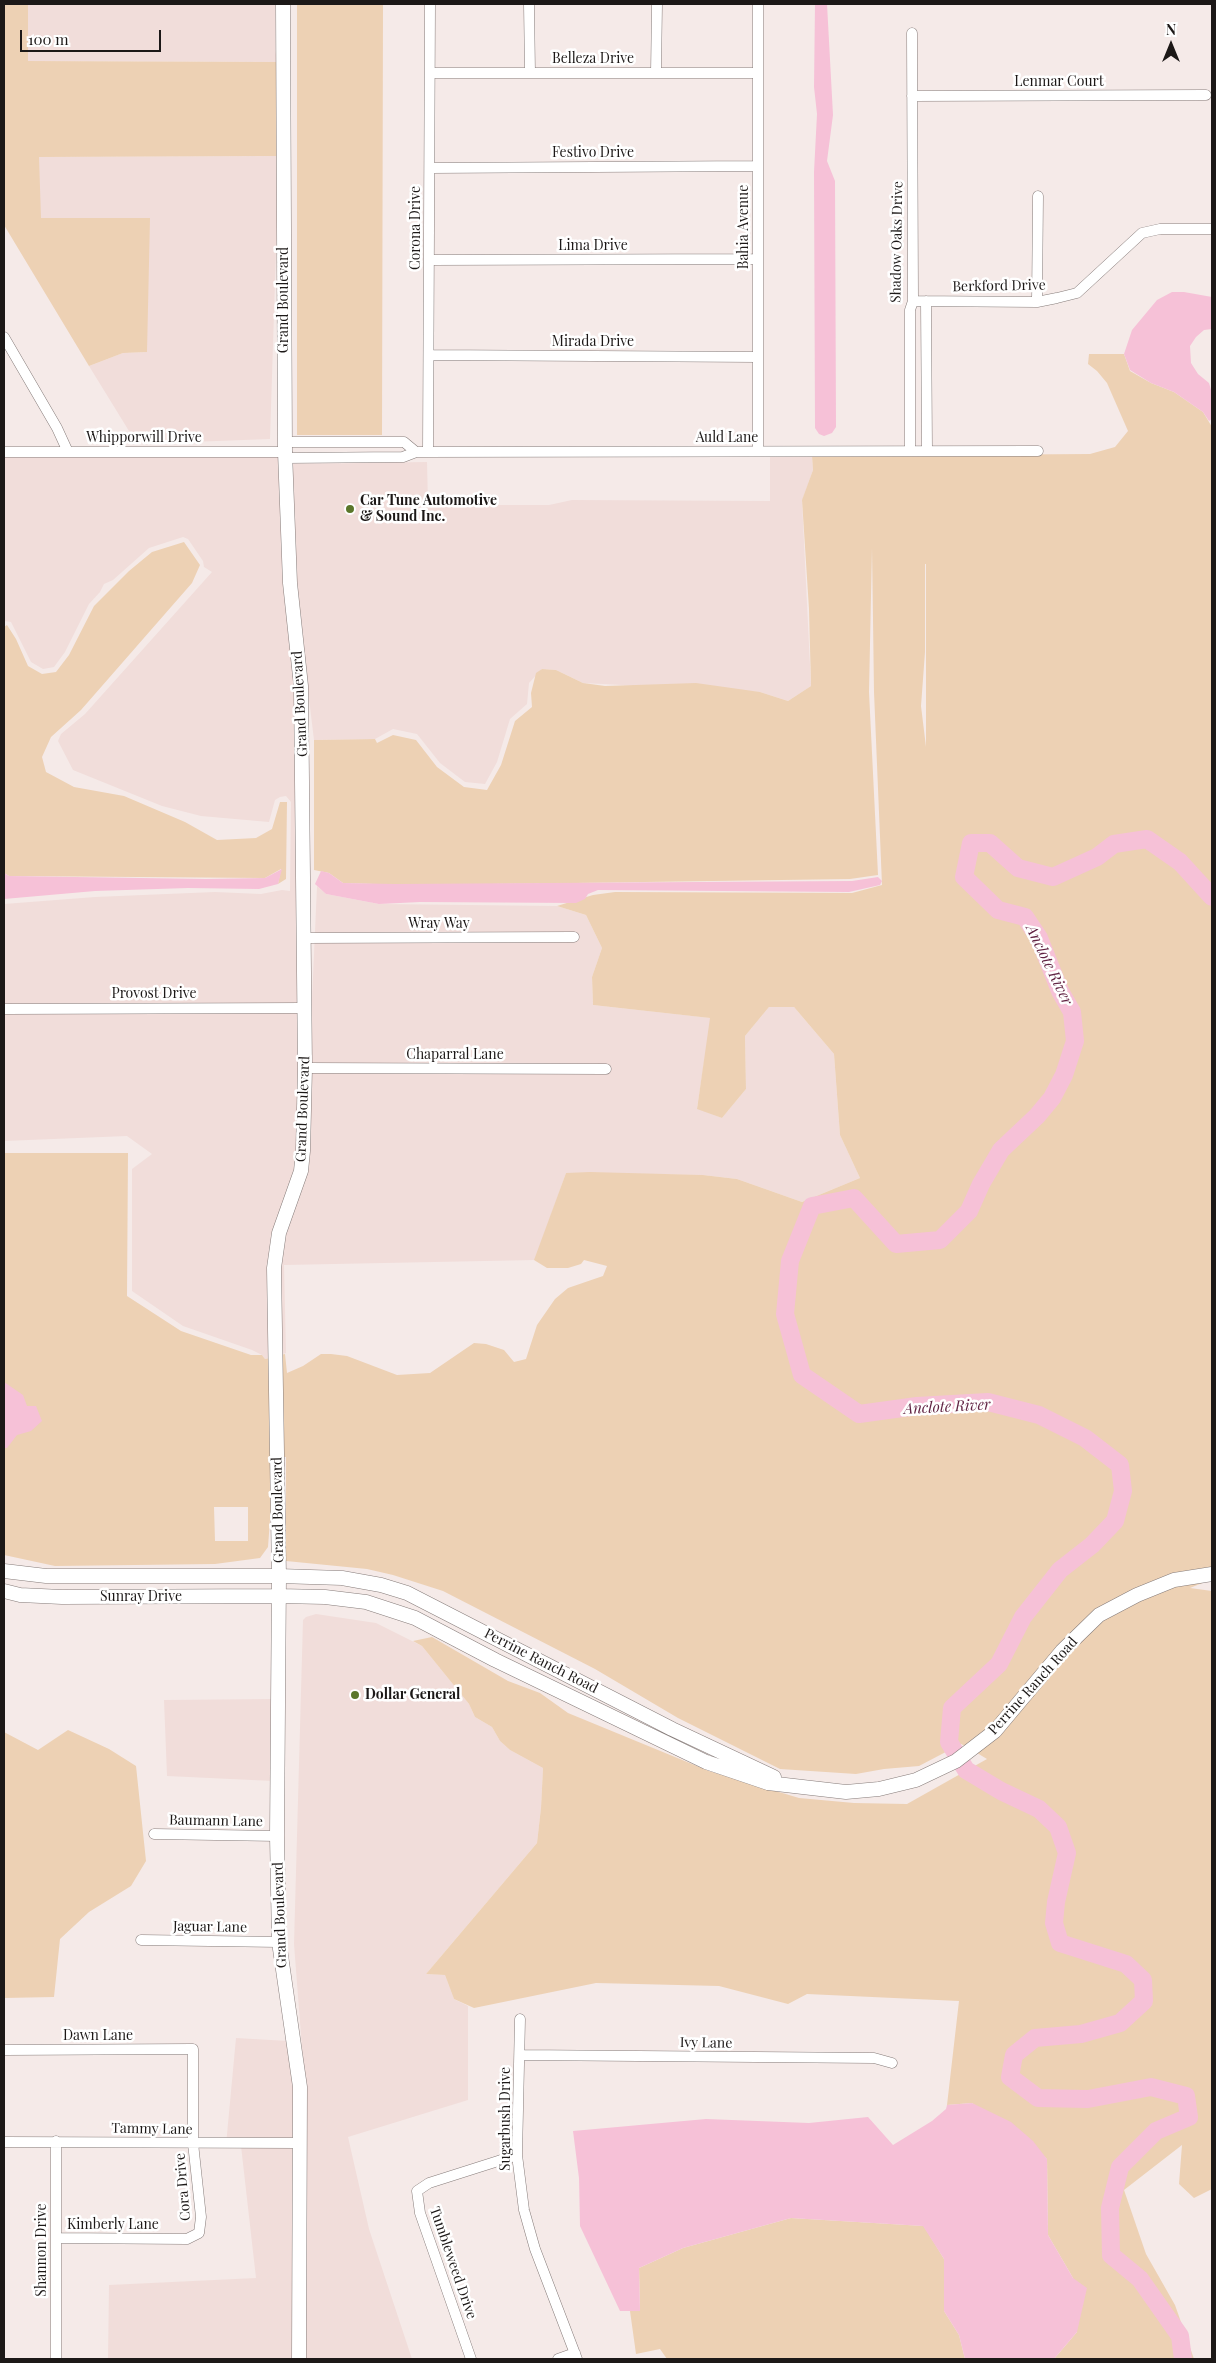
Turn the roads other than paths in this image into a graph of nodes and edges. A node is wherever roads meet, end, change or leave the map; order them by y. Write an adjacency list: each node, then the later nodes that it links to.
1 (283, 4): 27 (street, Grand Boulevard)
2 (430, 4): 7 (street, Corona Drive)
3 (529, 4): 8 (street)
4 (657, 4): 9 (street)
5 (758, 4): 10 (street, Bahia Avenue)
6 (912, 34): 12 (street, Shadow Oaks Drive)
7 (430, 73): 8 (street, Belleza Drive); 14 (street, Corona Drive)
8 (530, 73): 9 (street, Belleza Drive)
9 (656, 73): 10 (street, Belleza Drive)
10 (757, 73): 13 (street, Bahia Avenue)
11 (1206, 95): 12 (street, Lenmar Court)
12 (912, 96): 19 (street, Shadow Oaks Drive)
13 (758, 166): 14 (street, Festivo Drive); 17 (street, Bahia Avenue)
14 (430, 168): 18 (street, Corona Drive)
15 (1038, 196): 21 (street)
16 (1212, 229): 21 (street, Berkford Drive)
17 (757, 259): 18 (street, Lima Drive); 26 (street, Bahia Avenue)
18 (429, 260): 23 (street, Corona Drive)
19 (913, 301): 20 (street, Berkford Drive); 29 (street, Shadow Oaks Drive)
20 (926, 301): 21 (street, Berkford Drive); 30 (street)
21 (1037, 302)
22 (4, 337): 25 (street)
23 (429, 355): 26 (street, Mirada Drive); 35 (street, Corona Drive)
24 (4, 356): 25 (street)
25 (16, 356): 33 (street)
26 (758, 357): 28 (street, Bahia Avenue)
27 (285, 451): 33 (street, Whipporwill Drive); 34 (street, Auld Lane); 34 (street, Auld Lane); 37 (street, Grand Boulevard)
28 (758, 451): 29 (street, Auld Lane); 35 (street, Auld Lane)
29 (910, 451): 30 (street, Auld Lane)
30 (927, 451): 31 (street, Auld Lane)
31 (1038, 451)
32 (4, 452): 33 (street, Whipporwill Drive)
33 (68, 452)
34 (416, 452): 35 (street, Auld Lane)
35 (428, 452)
36 (574, 937): 37 (street, Wray Way)
37 (304, 938): 38 (street, Grand Boulevard)
38 (305, 1008): 39 (street, Provost Drive); 40 (street, Grand Boulevard)
39 (4, 1009)
40 (305, 1068): 41 (street, Chaparral Lane); 44 (street, Grand Boulevard)
41 (606, 1069)
42 (4, 1571): 44 (street, Sunray Drive)
43 (1212, 1574): 47 (street, Perrine Ranch Road)
44 (280, 1576): 46 (street, Grand Boulevard); 47 (street, Perrine Ranch Road)
45 (4, 1591): 46 (street, Sunray Drive)
46 (280, 1596): 47 (street, Perrine Ranch Road); 49 (street, Grand Boulevard)
47 (793, 1785)
48 (154, 1834): 49 (street, Baumann Lane)
49 (277, 1836): 51 (street, Grand Boulevard)
50 (141, 1940): 51 (street, Jaguar Lane)
51 (279, 1942): 60 (street, Grand Boulevard)
52 (520, 2019): 55 (street, Sugarbush Drive)
53 (193, 2049): 54 (street, Dawn Lane); 59 (street, Cora Drive)
54 (4, 2050)
55 (520, 2055): 56 (street, Ivy Lane); 61 (street, Sugarbush Drive)
56 (892, 2063)
57 (56, 2141): 58 (street, Tammy Lane); 59 (street, Tammy Lane); 63 (street, Shannon Drive)
58 (4, 2142)
59 (193, 2143): 60 (street, Tammy Lane); 62 (street, Cora Drive)
60 (300, 2143): 66 (street, Grand Boulevard)
61 (517, 2155): 64 (street, Sugarbush Drive); 67 (street, Tumbleweed Drive)
62 (199, 2233): 63 (street, Kimberly Lane)
63 (56, 2238): 65 (street, Shannon Drive)
64 (576, 2356): 68 (street)
65 (56, 2359)
66 (299, 2359)
67 (472, 2359)
68 (558, 2359)

